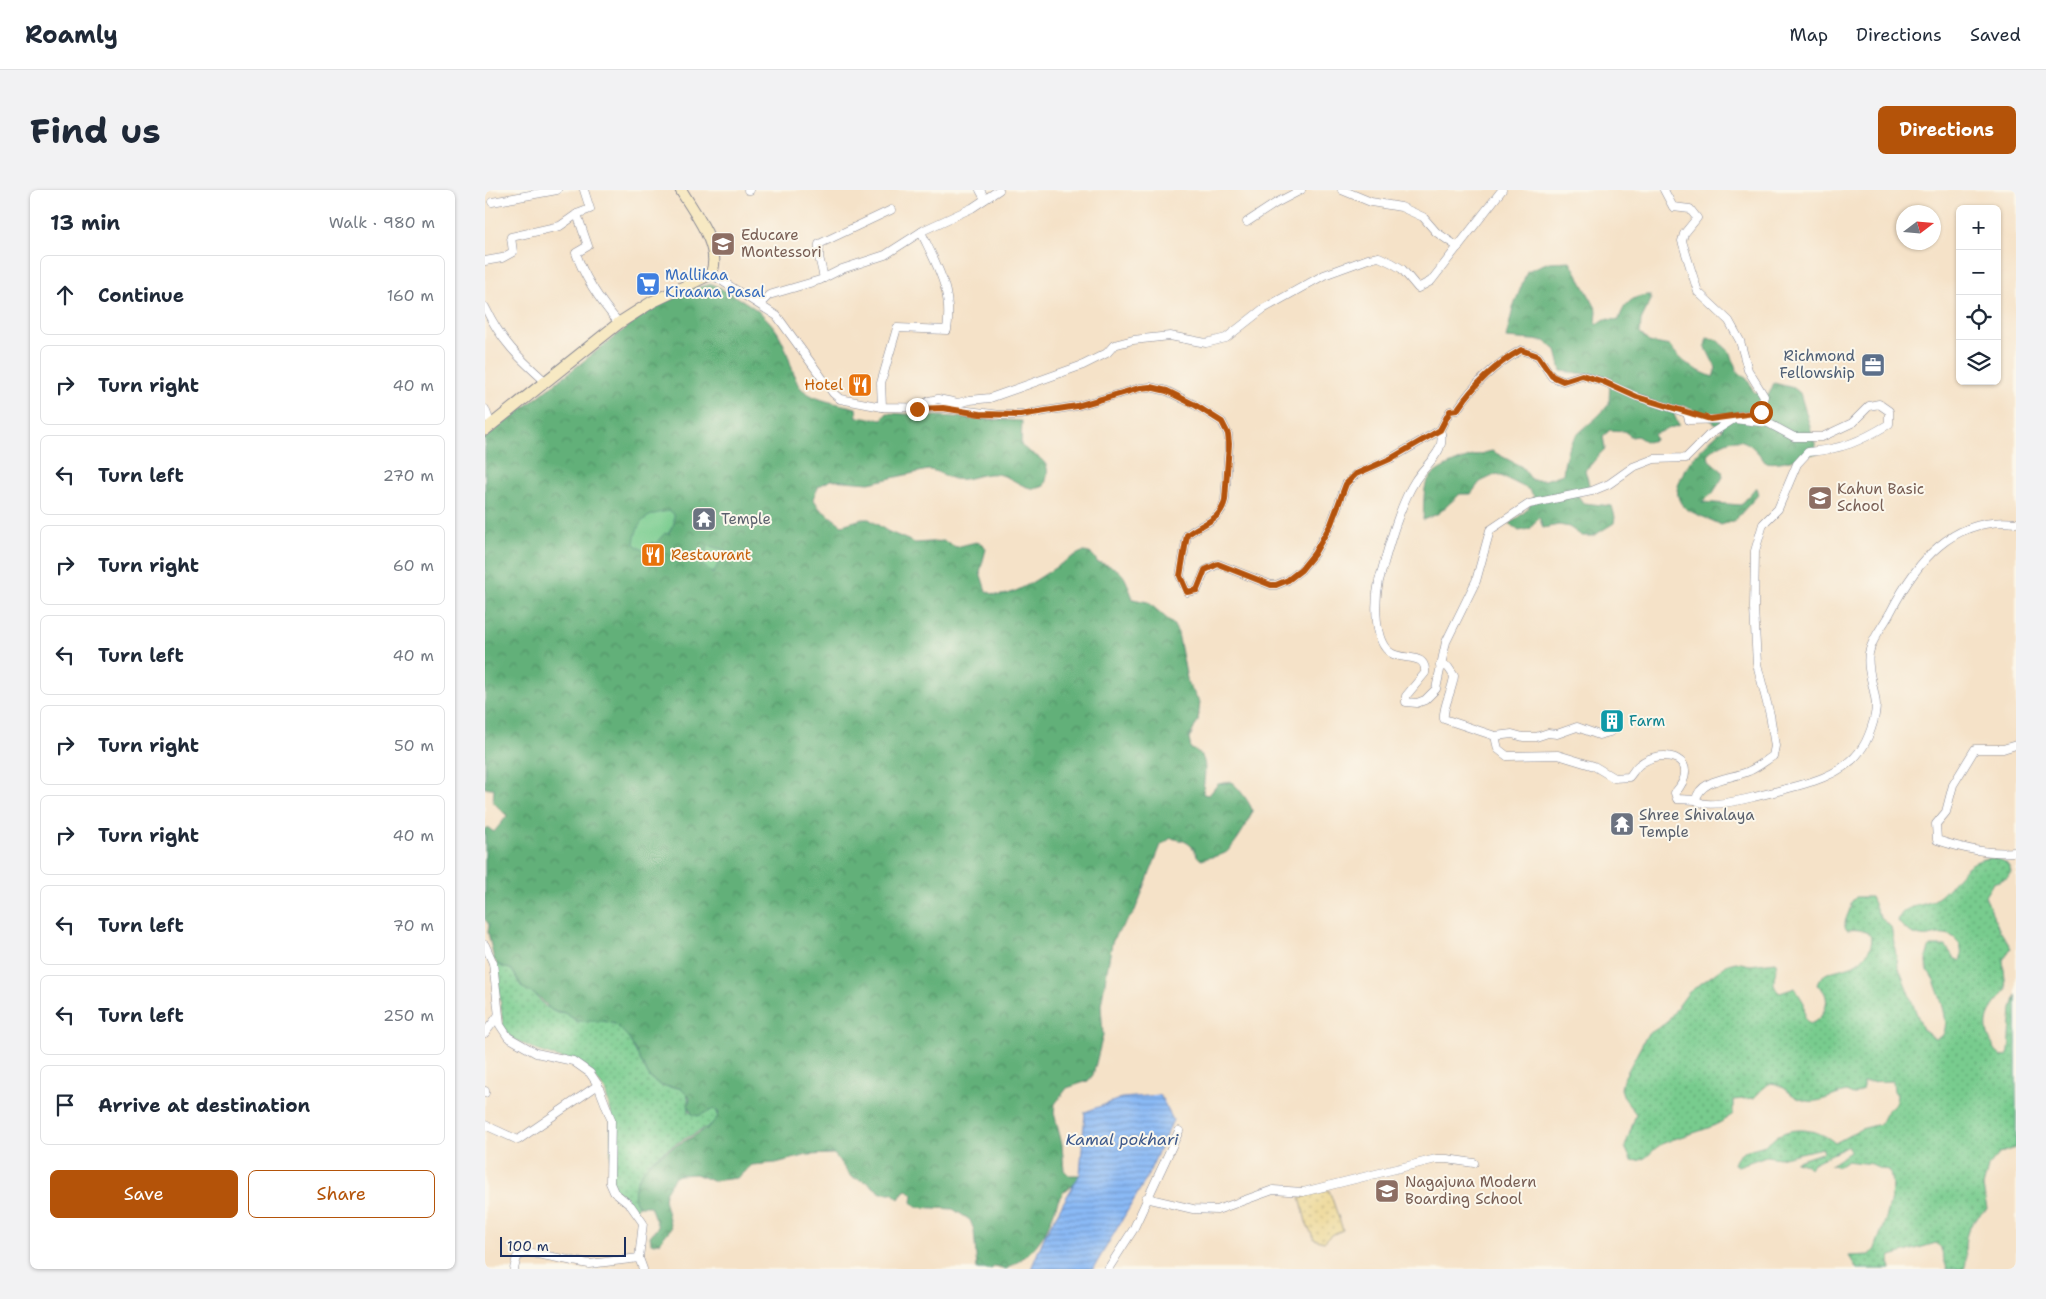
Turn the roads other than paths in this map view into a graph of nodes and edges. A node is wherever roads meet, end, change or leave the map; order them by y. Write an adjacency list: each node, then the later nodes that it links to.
1 (557, 190): 11 (street)
2 (585, 190): 13 (street)
3 (681, 190): 18 (main road)
4 (980, 190): 10 (street)
5 (999, 190): 10 (street)
6 (1301, 190): 14 (street)
7 (1342, 190): 16 (street)
8 (1502, 190): 16 (street)
9 (1664, 190): 27 (street)
10 (985, 199): 15 (street)
11 (492, 202)
12 (891, 210): 19 (street)
13 (577, 214): 17 (street); 22 (street)
14 (1247, 222)
15 (921, 232): 19 (street); 24 (street)
16 (1458, 247): 26 (street)
17 (485, 261)
18 (711, 274): 20 (street); 22 (main road)
19 (824, 278): 20 (street)
20 (760, 304): 24 (street)
21 (485, 307): 23 (street)
22 (619, 323): 23 (main road)
23 (546, 382): 29 (main road)
24 (882, 407): 26 (street)
25 (485, 409): 29 (street)
26 (917, 409): 30 (street)
27 (1687, 413): 28 (street); 30 (street)
28 (1734, 419): 32 (street); 36 (street)
29 (488, 428)
30 (1440, 430): 32 (street)
31 (2016, 523): 36 (street)
32 (1440, 665): 34 (street)
33 (1610, 732): 34 (street)
34 (1495, 736): 36 (street)
35 (2016, 745): 37 (street)
36 (1696, 800)
37 (2016, 852)
38 (485, 945): 39 (street)
39 (498, 1016): 40 (street); 41 (street)
40 (485, 1033)
41 (599, 1084): 42 (street); 46 (street)
42 (485, 1125)
43 (1179, 1131): 45 (street)
44 (1474, 1163): 45 (street)
45 (1147, 1198): 49 (street)
46 (639, 1258): 47 (street); 48 (street)
47 (515, 1269)
48 (643, 1269)
49 (1108, 1269)

